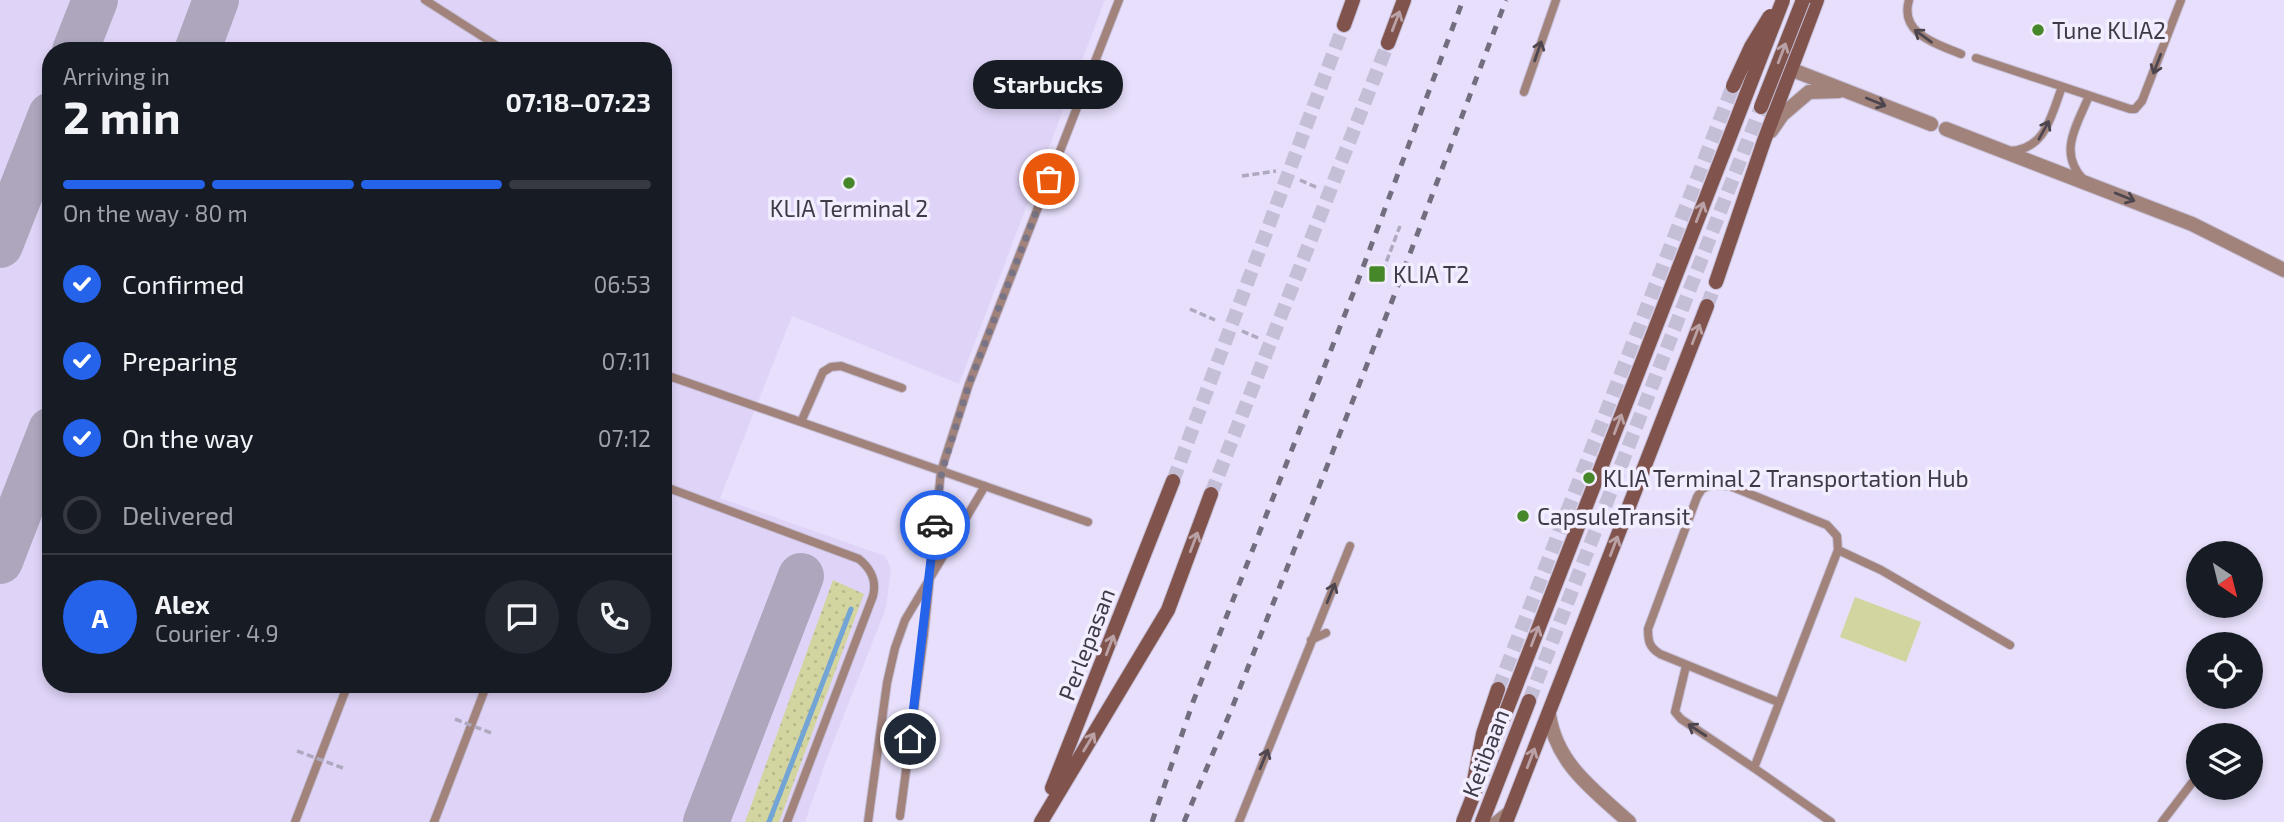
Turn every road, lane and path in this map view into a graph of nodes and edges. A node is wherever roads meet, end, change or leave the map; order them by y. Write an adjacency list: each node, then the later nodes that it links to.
1 (425, 0): 12 (lane)
2 (1119, 0): 45 (lane)
3 (1353, 0): 11 (main road)
4 (1404, 0): 13 (main road, one-way to 4)
5 (1556, 0): 20 (lane, one-way to 5)
6 (1783, 0): 17 (main road, bridge); 78 (main road, one-way to 6, bridge)
7 (1802, 0): 23 (main road, one-way to 7, bridge)
8 (1817, 0): 16 (main road)
9 (1909, 0): 14 (lane, one-way to 9)
10 (2181, 0): 22 (lane, one-way to 22)
11 (1344, 25)
12 (491, 42)
13 (1388, 43)
14 (1961, 54)
15 (1976, 58): 18 (lane)
16 (1790, 69): 19 (street); 21 (main road)
17 (1733, 86)
18 (2062, 87): 22 (lane); 27 (lane, one-way to 18)
19 (1846, 90): 24 (street, one-way to 24); 26 (street)
20 (1524, 92)
21 (1781, 94): 23 (lane); 26 (main road)
22 (2088, 96): 31 (lane)
23 (1761, 108)
24 (1931, 124)
25 (1946, 129): 27 (street)
26 (1764, 141): 36 (main road)
27 (2007, 151): 31 (street)
28 (1276, 171): 29 (path)
29 (1242, 176)
30 (1300, 180): 32 (path)
31 (2085, 181): 34 (street, one-way to 34)
32 (1318, 188)
33 (1400, 226): 35 (path)
34 (2284, 270)
35 (1378, 281)
36 (1716, 282)
37 (1707, 306): 63 (main road, one-way to 37)
38 (1190, 309): 39 (path)
39 (1215, 320)
40 (1242, 331): 41 (path)
41 (1258, 338)
42 (672, 377): 44 (lane)
43 (902, 388): 44 (lane)
44 (802, 422): 45 (lane)
45 (942, 471): 47 (lane); 53 (lane)
46 (1173, 481): 76 (main road, Perlepasan, one-way to 46)
47 (985, 486): 50 (lane); 53 (lane)
48 (672, 489): 74 (lane)
49 (1211, 494): 76 (main road, one-way to 49)
50 (1088, 522)
51 (1350, 546): 55 (lane, one-way to 51)
52 (1838, 550): 56 (lane); 57 (lane); 62 (lane)
53 (928, 585): 71 (lane); 75 (lane)
54 (1326, 633): 55 (lane)
55 (1311, 640): 77 (lane, one-way to 55)
56 (2010, 645)
57 (1686, 666): 62 (lane); 68 (lane, one-way to 57)
58 (1498, 689): 78 (main road, bridge)
59 (345, 693): 72 (lane)
60 (484, 693): 73 (lane)
61 (1529, 701): 79 (main road, Ketibaan)
62 (1778, 702): 68 (lane)
63 (1549, 714): 70 (main road, one-way to 63); 82 (street)
64 (455, 719): 65 (path, bridge)
65 (494, 734)
66 (297, 751): 67 (path, bridge)
67 (343, 768)
68 (1754, 768): 83 (lane)
69 (2186, 791): 84 (lane)
70 (1516, 799): 80 (lane); 81 (main road)
71 (899, 820)
72 (295, 822)
73 (434, 822)
74 (787, 822)
75 (868, 822)
76 (1040, 822)
77 (1239, 822)
78 (1464, 822)
79 (1482, 822)
80 (1493, 822)
81 (1506, 822)
82 (1629, 822)
83 (1831, 822)
84 (2162, 822)

